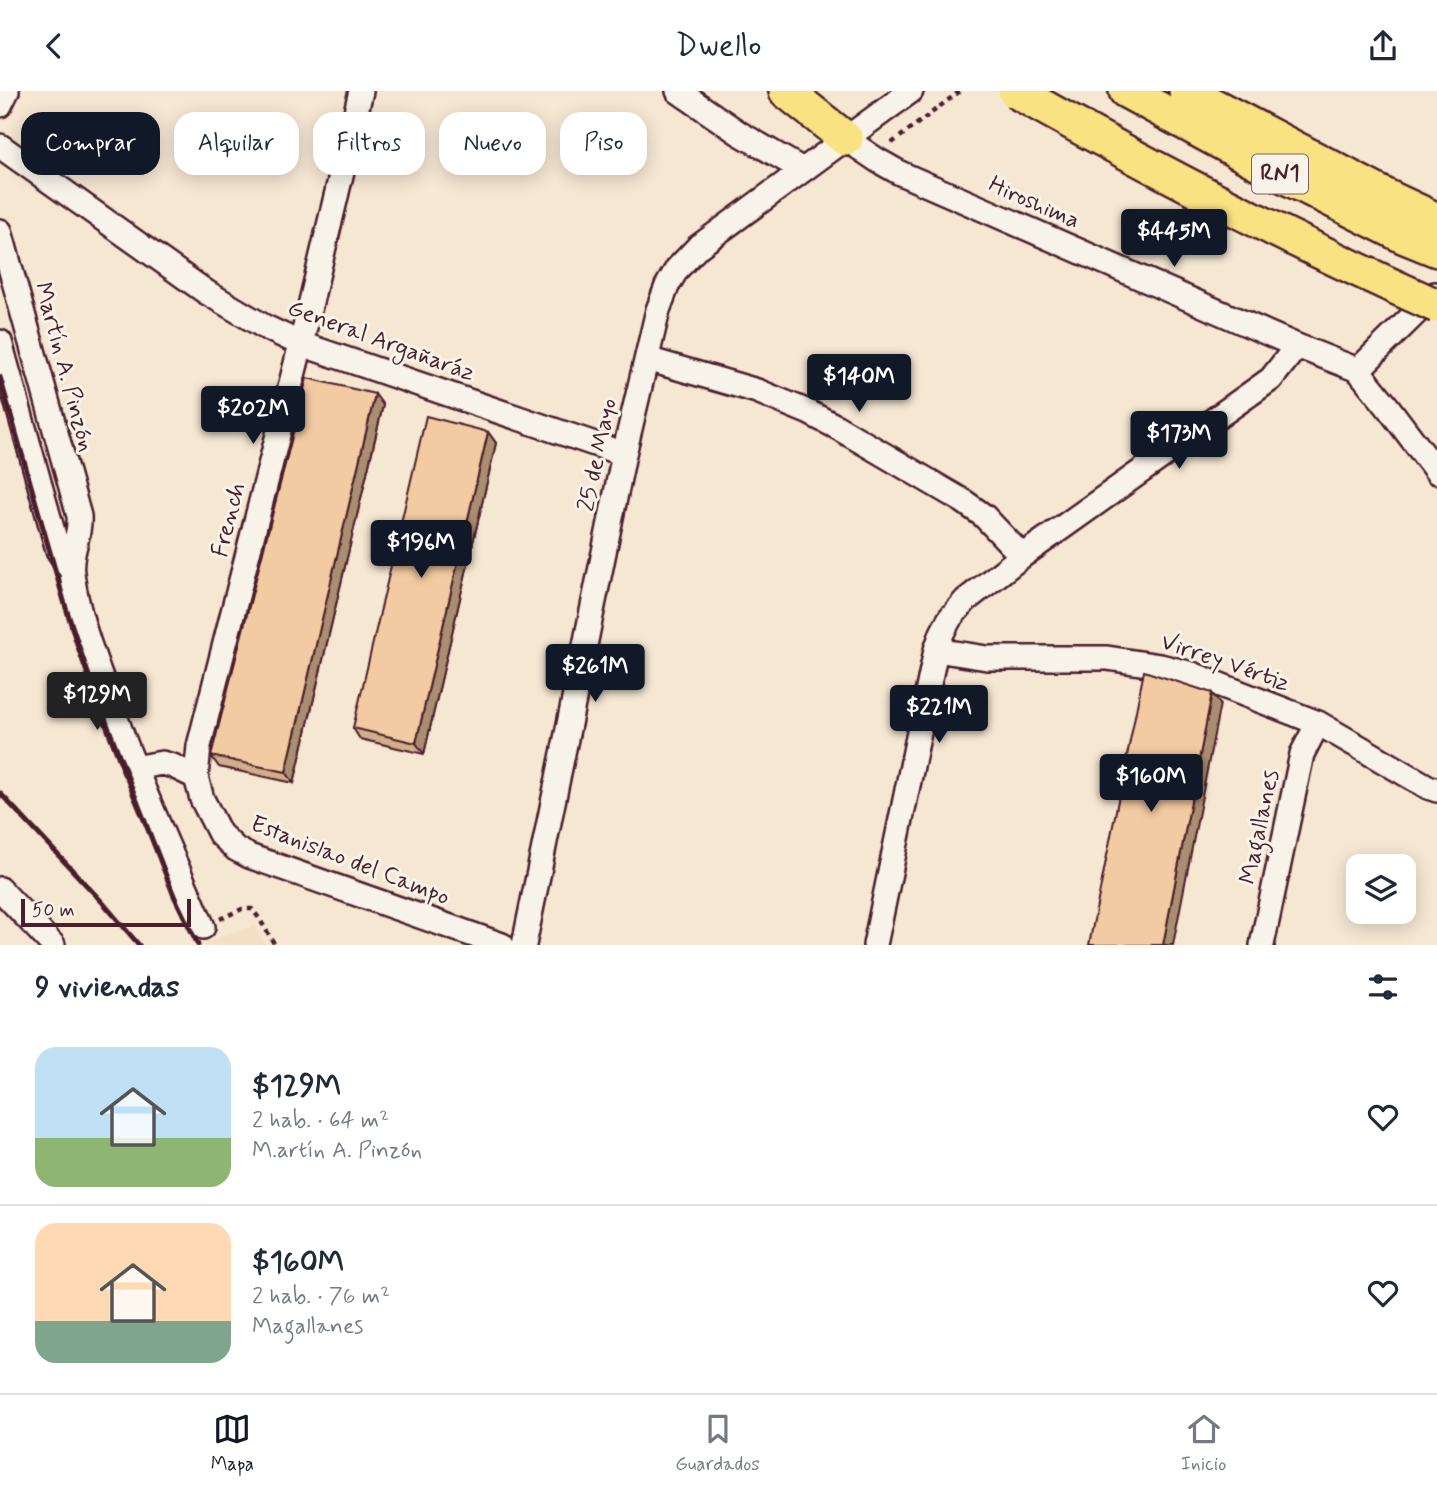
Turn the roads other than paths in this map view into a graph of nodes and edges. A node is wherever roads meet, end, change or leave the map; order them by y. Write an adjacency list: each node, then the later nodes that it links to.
1 (7, 91): 9 (street)
2 (361, 91): 19 (street, French)
3 (678, 91): 12 (street)
4 (786, 91): 10 (highway)
5 (911, 91): 10 (street, 25 de Mayo)
6 (1015, 91): 17 (highway, RN1, bridge)
7 (1126, 91): 15 (highway, RN1)
8 (1186, 91): 13 (highway)
9 (0, 105)
10 (846, 139): 12 (street, 25 de Mayo); 20 (street, Hiroshima)
11 (0, 146): 19 (street, General Argañaráz)
12 (803, 170): 21 (street, 25 de Mayo)
13 (1437, 220)
14 (0, 231): 26 (street, Martín A. Pinzón)
15 (1437, 250)
16 (1437, 292): 22 (street)
17 (1437, 306)
18 (0, 342): 26 (street)
19 (301, 344): 23 (street, General Argañaráz); 30 (street, French)
20 (1297, 346): 22 (street, Hiroshima); 25 (street)
21 (647, 359): 23 (street, 25 de Mayo); 25 (street)
22 (1358, 370): 24 (street, Hiroshima)
23 (624, 454): 36 (street, 25 de Mayo)
24 (1437, 473)
25 (1022, 556): 27 (street)
26 (71, 570): 29 (street)
27 (936, 650): 28 (street, Virrey Vértiz); 37 (street)
28 (1318, 723): 31 (street, Virrey Vértiz); 38 (street, Magallanes)
29 (134, 768): 30 (street); 33 (street)
30 (199, 788): 35 (street, Estanislao del Campo)
31 (1437, 790)
32 (0, 889): 34 (street)
33 (203, 927)
34 (54, 945)
35 (502, 945)
36 (524, 945)
37 (876, 945)
38 (1262, 945)

